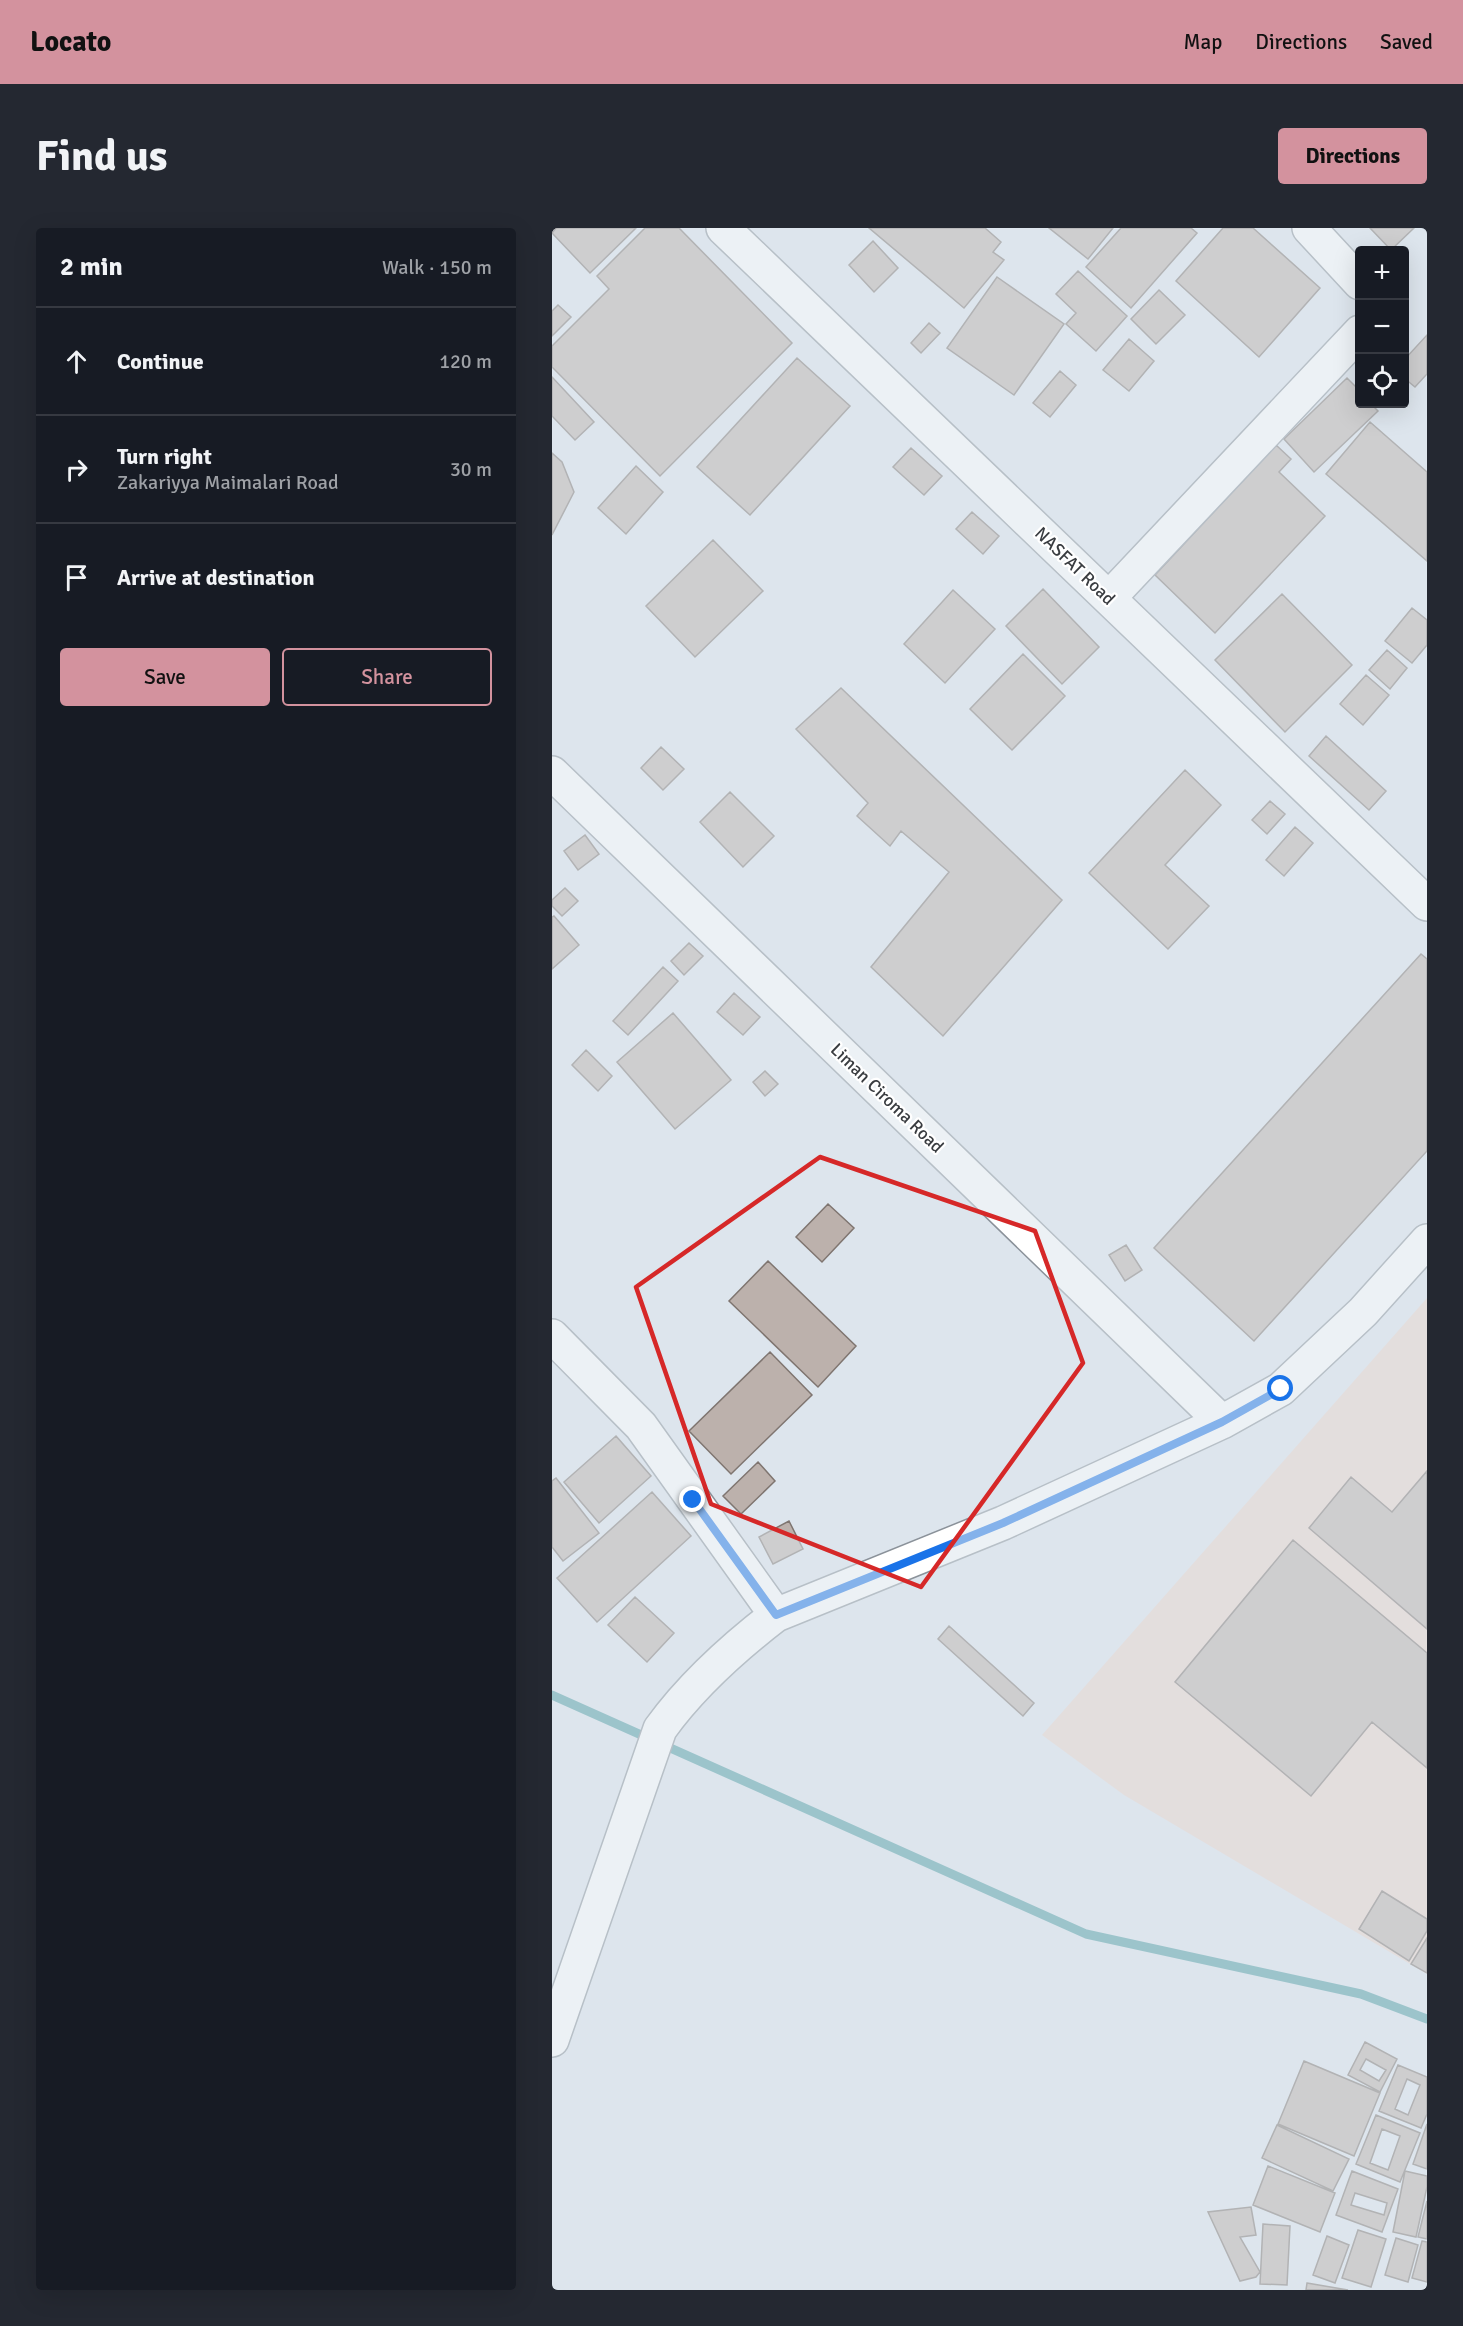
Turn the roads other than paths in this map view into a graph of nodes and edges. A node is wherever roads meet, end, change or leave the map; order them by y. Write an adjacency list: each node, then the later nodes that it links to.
1 (723, 228): 5 (street, NASFAT Road)
2 (1309, 228): 3 (street)
3 (1355, 279)
4 (1355, 336): 5 (street)
5 (1109, 598): 7 (street, NASFAT Road)
6 (552, 773): 10 (street, Liman Ciroma Road)
7 (1427, 904)
8 (1427, 1241): 10 (street)
9 (552, 1336): 11 (street)
10 (1222, 1422): 11 (street)
11 (776, 1615): 12 (street)
12 (552, 2040)

